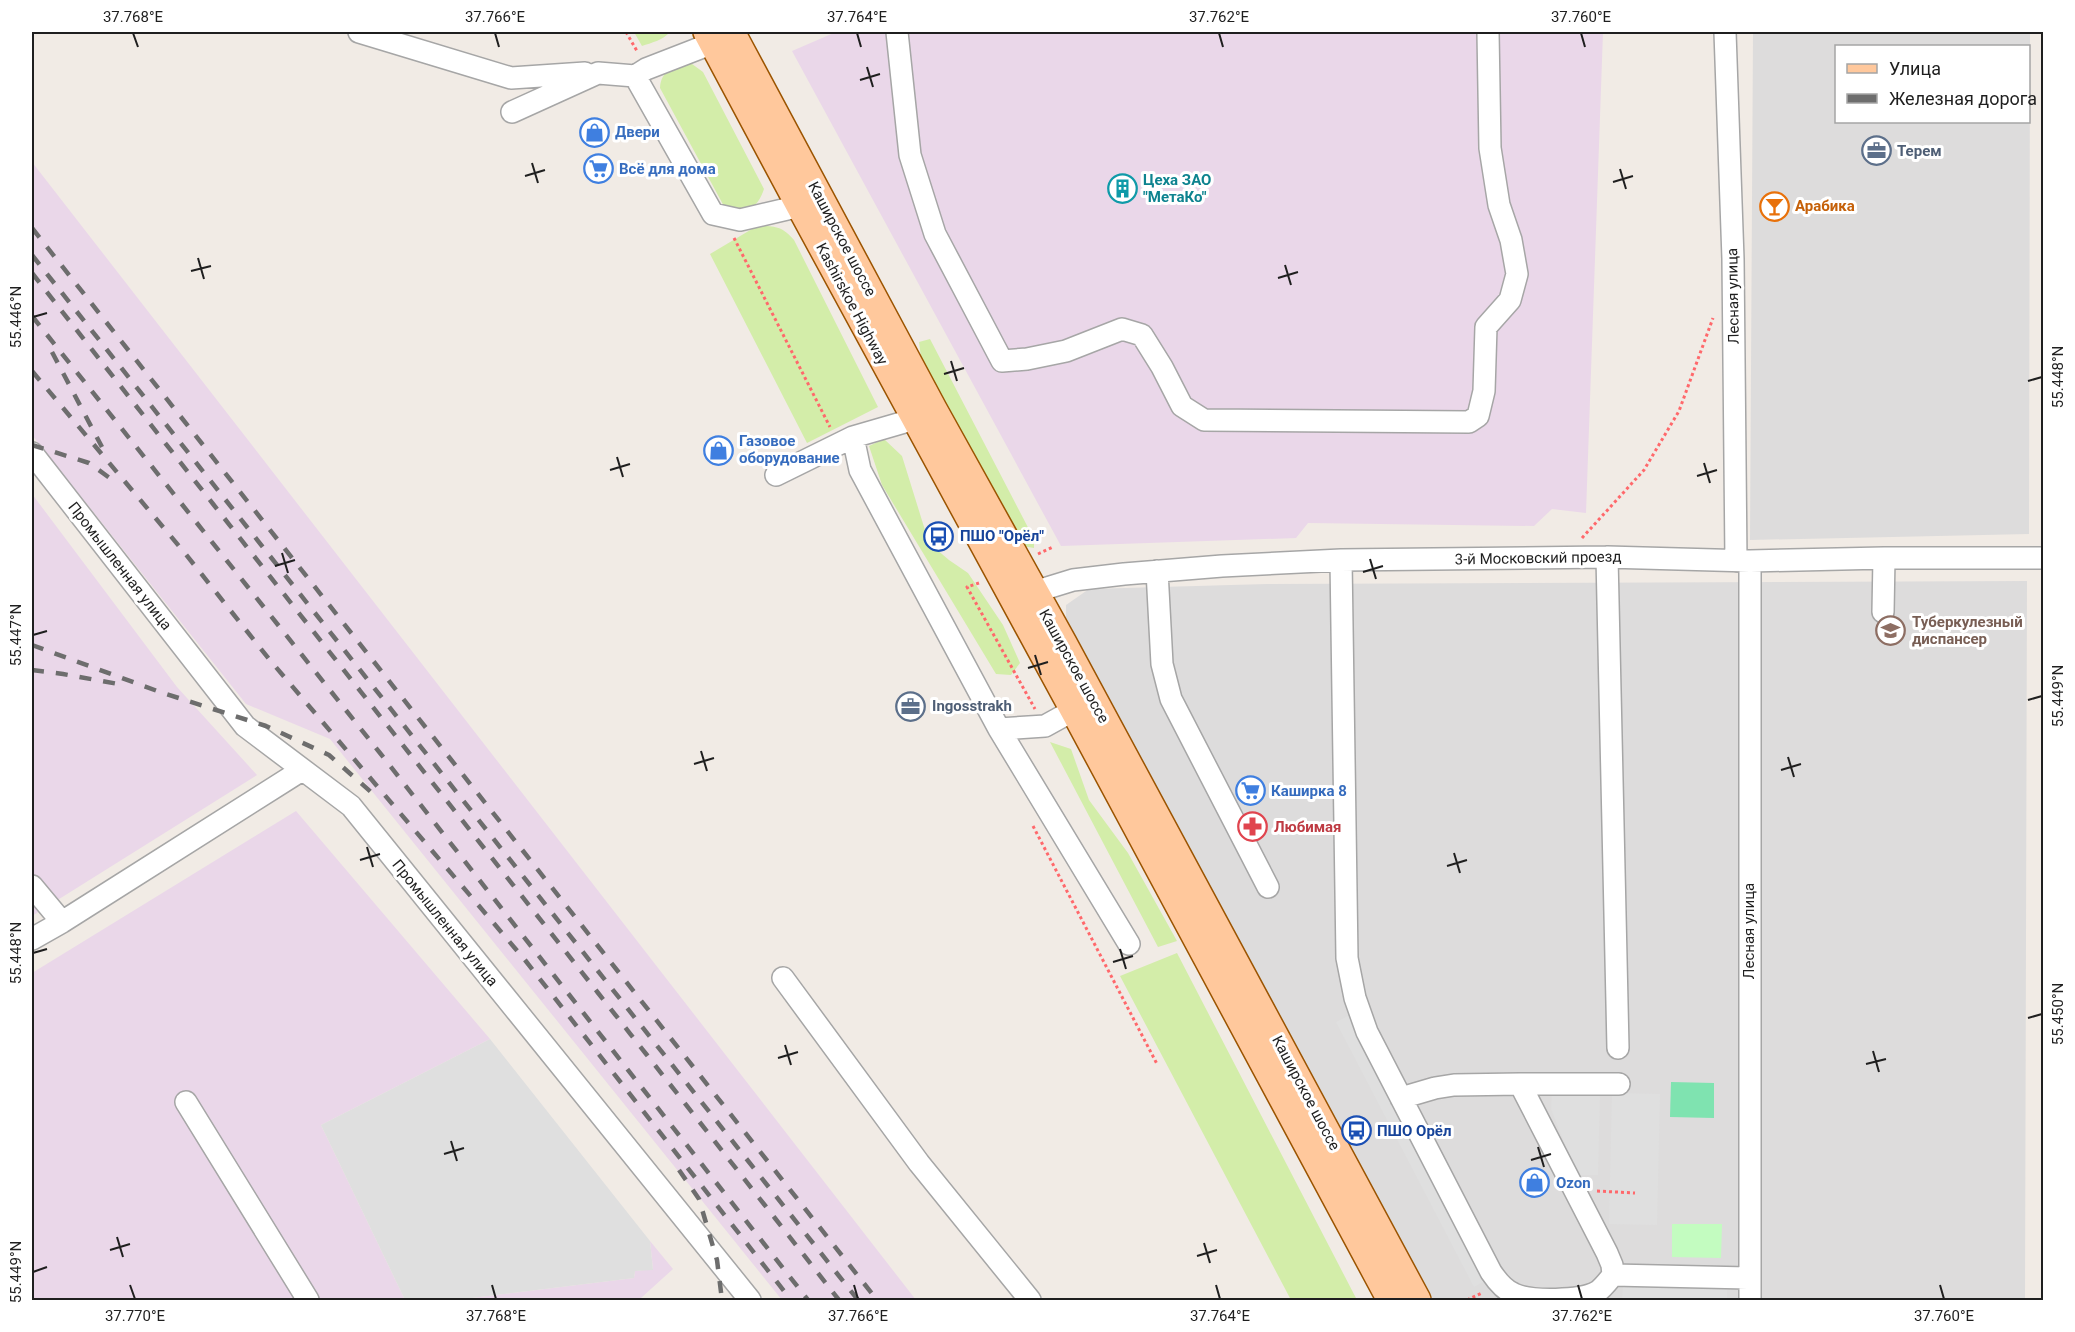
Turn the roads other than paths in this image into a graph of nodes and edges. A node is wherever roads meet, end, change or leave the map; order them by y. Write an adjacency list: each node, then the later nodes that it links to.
1 (359, 32): 6 (street)
2 (897, 32): 3 (street)
3 (1488, 32)
4 (1725, 32): 18 (street, Лесная улица)
5 (717, 35): 7 (street); 9 (main road, Kashirskoe Highway); 20 (main road, Каширское шоссе)
6 (598, 73): 7 (street); 8 (street)
7 (635, 76): 9 (street)
8 (512, 112)
9 (800, 206): 10 (main road, Kashirskoe Highway)
10 (915, 419): 11 (street); 22 (main road, Kashirskoe Highway)
11 (853, 437): 13 (street); 23 (street)
12 (32, 453): 24 (street, Промышленная улица)
13 (776, 475)
14 (1607, 557): 17 (street, 3-й Московский проезд); 18 (street, 3-й Московский проезд); 31 (street)
15 (1884, 558): 16 (street, 3-й Московский проезд); 18 (street, 3-й Московский проезд); 21 (street)
16 (2043, 558)
17 (1341, 560): 19 (street, 3-й Московский проезд); 34 (street)
18 (1743, 561): 37 (street, Лесная улица)
19 (1156, 571): 20 (street, 3-й Московский проезд); 26 (street)
20 (1034, 592): 42 (main road, Каширское шоссе)
21 (1883, 612)
22 (1074, 710): 23 (street); 41 (main road, Каширское шоссе)
23 (999, 729): 29 (street)
24 (302, 770): 27 (street); 39 (street, Промышленная улица)
25 (32, 886): 27 (street)
26 (1268, 887)
27 (62, 921): 28 (street)
28 (32, 939)
29 (1129, 944)
30 (783, 978): 40 (street)
31 (1618, 1048)
32 (1520, 1084): 33 (street); 34 (street); 36 (street)
33 (1619, 1084)
34 (1401, 1098): 36 (street)
35 (186, 1102): 38 (street)
36 (1613, 1275): 37 (street)
37 (1749, 1278): 43 (street, Лесная улица)
38 (308, 1300)
39 (750, 1300)
40 (1030, 1300)
41 (1390, 1300)
42 (1417, 1300)
43 (1750, 1300)

